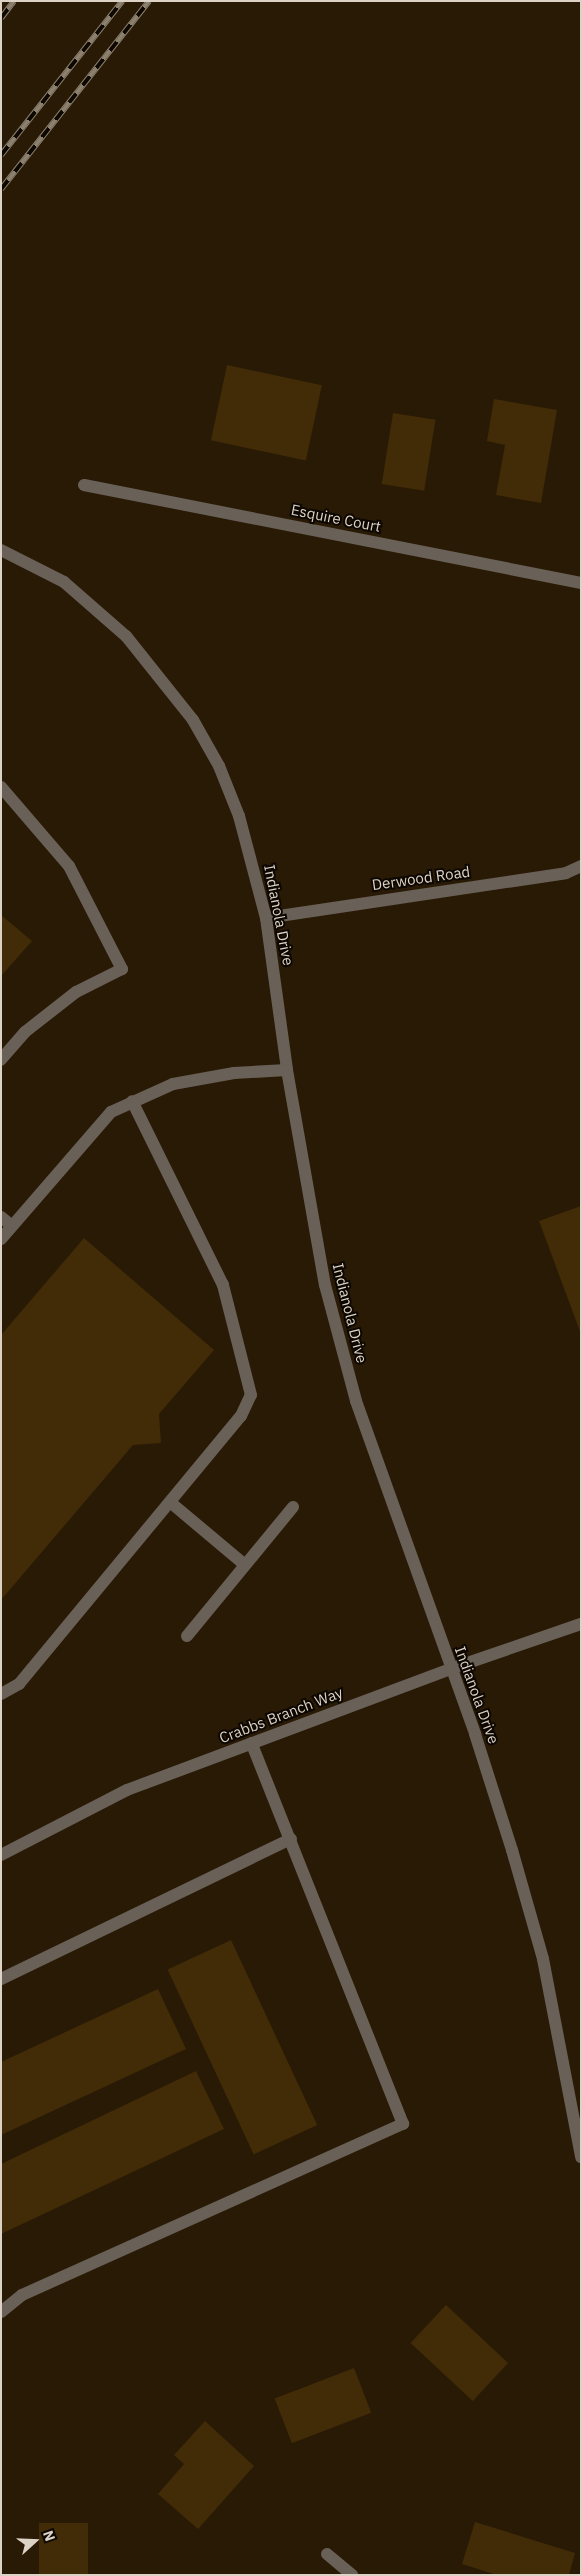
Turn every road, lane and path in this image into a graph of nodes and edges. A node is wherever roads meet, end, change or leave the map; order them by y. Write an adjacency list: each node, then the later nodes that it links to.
1 (84, 485): 3 (street, Esquire Court)
2 (1, 550): 6 (street, Indianola Drive)
3 (581, 583)
4 (1, 787): 7 (street)
5 (581, 866): 6 (street, Derwood Road)
6 (266, 918): 8 (street, Indianola Drive)
7 (1, 1060)
8 (287, 1070): 9 (street); 18 (street, Indianola Drive)
9 (132, 1101): 11 (street); 13 (street)
10 (1, 1217): 11 (street)
11 (12, 1226): 12 (street)
12 (1, 1238)
13 (170, 1502): 15 (street); 19 (street)
14 (293, 1507): 15 (street)
15 (244, 1564): 17 (street)
16 (581, 1624): 18 (street, Crabbs Branch Way)
17 (188, 1636)
18 (450, 1669): 20 (street, Crabbs Branch Way); 24 (street, Indianola Drive)
19 (1, 1694)
20 (252, 1743): 21 (street); 22 (street, Crabbs Branch Way)
21 (291, 1839): 23 (street); 25 (street)
22 (1, 1854)
23 (1, 1979)
24 (581, 2157)
25 (1, 2312)
26 (327, 2554): 27 (street)
27 (352, 2575)

